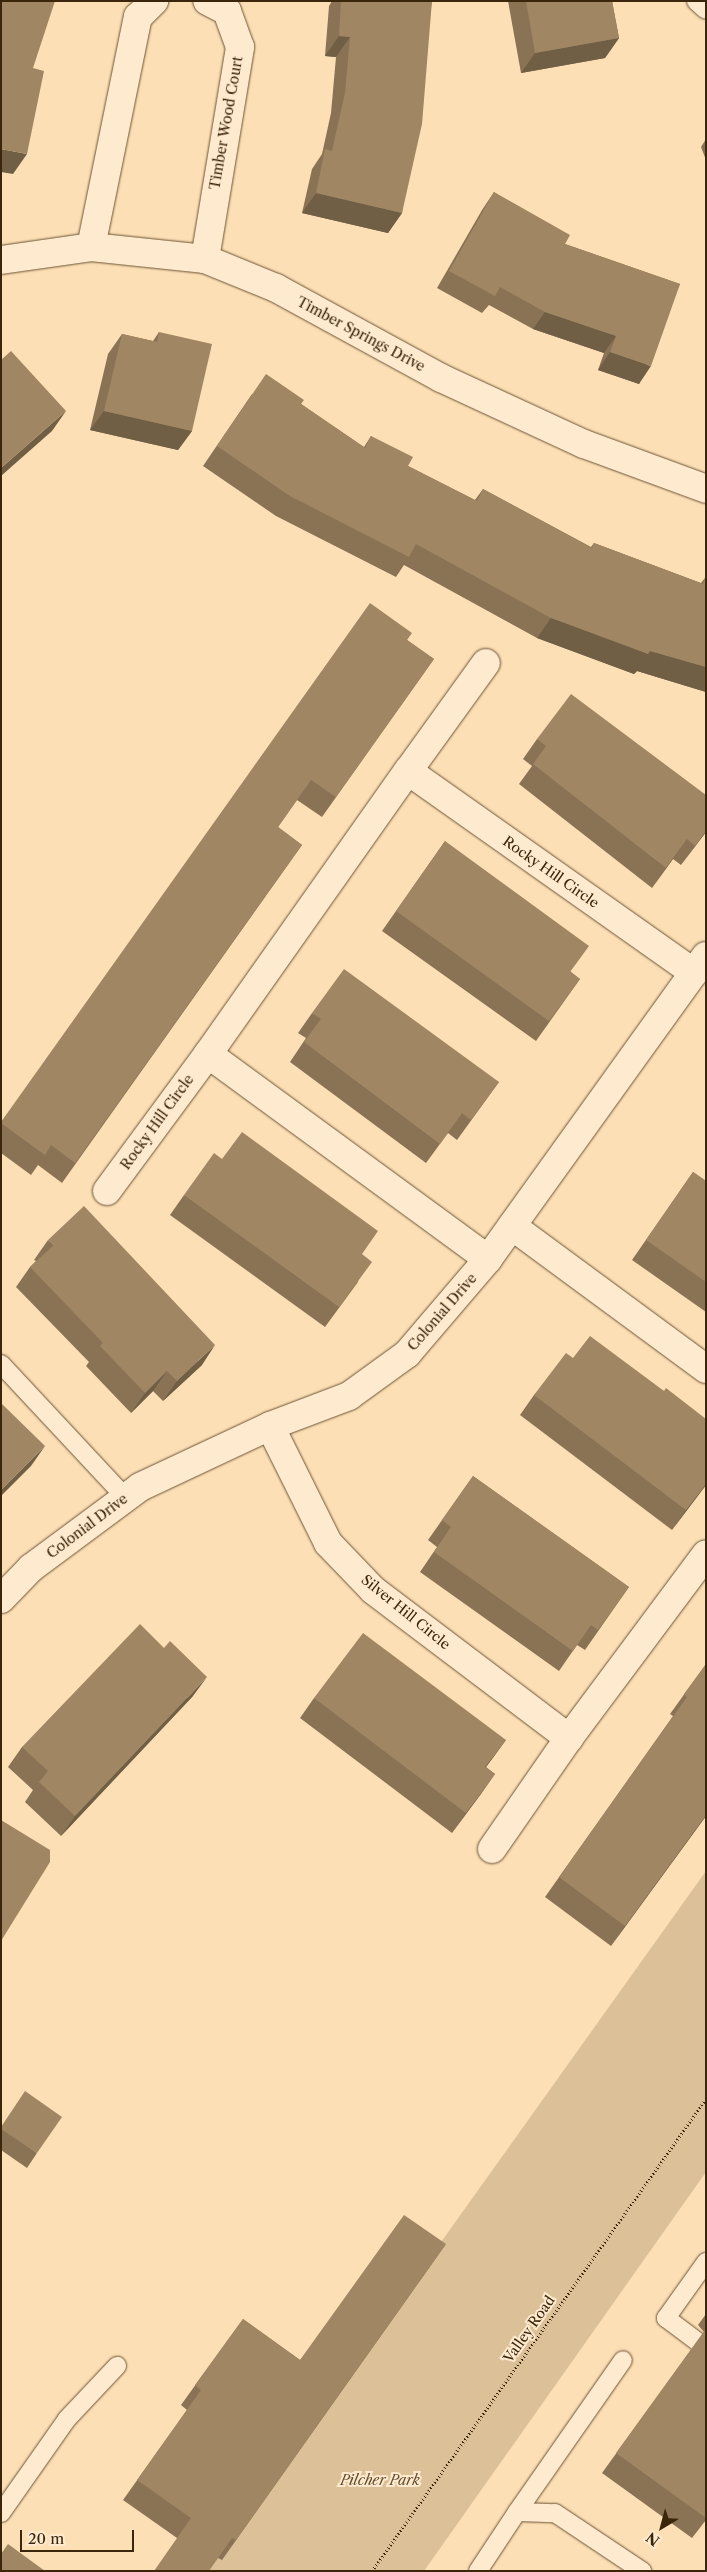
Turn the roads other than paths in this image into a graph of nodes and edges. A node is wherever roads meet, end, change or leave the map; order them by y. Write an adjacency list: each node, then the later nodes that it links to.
1 (154, 1): 5 (street)
2 (207, 1): 6 (street, Timber Wood Court)
3 (696, 1): 4 (lane)
4 (706, 10)
5 (91, 247): 6 (street, Timber Springs Drive); 7 (street, Timber Springs Drive)
6 (205, 259): 8 (street, Timber Springs Drive)
7 (1, 260)
8 (706, 489)
9 (486, 663): 10 (street, Rocky Hill Circle)
10 (408, 770): 11 (street, Rocky Hill Circle); 12 (street, Rocky Hill Circle)
11 (700, 965): 14 (street, Colonial Drive)
12 (208, 1054): 13 (street, Rocky Hill Circle); 15 (street)
13 (107, 1191)
14 (512, 1226): 15 (street, Colonial Drive); 17 (street)
15 (488, 1259): 18 (street, Colonial Drive)
16 (1, 1364): 19 (lane)
17 (706, 1369)
18 (270, 1426): 19 (street, Colonial Drive); 22 (street, Silver Hill Circle)
19 (126, 1498): 21 (street, Colonial Drive)
20 (706, 1554): 22 (street)
21 (1, 1599)
22 (569, 1738): 23 (street)
23 (492, 1849)
24 (706, 2262): 25 (lane)
25 (706, 2348)
26 (623, 2360): 28 (lane)
27 (117, 2366): 29 (lane)
28 (517, 2512): 30 (lane); 31 (lane)
29 (1, 2513)
30 (478, 2571)
31 (642, 2571)

